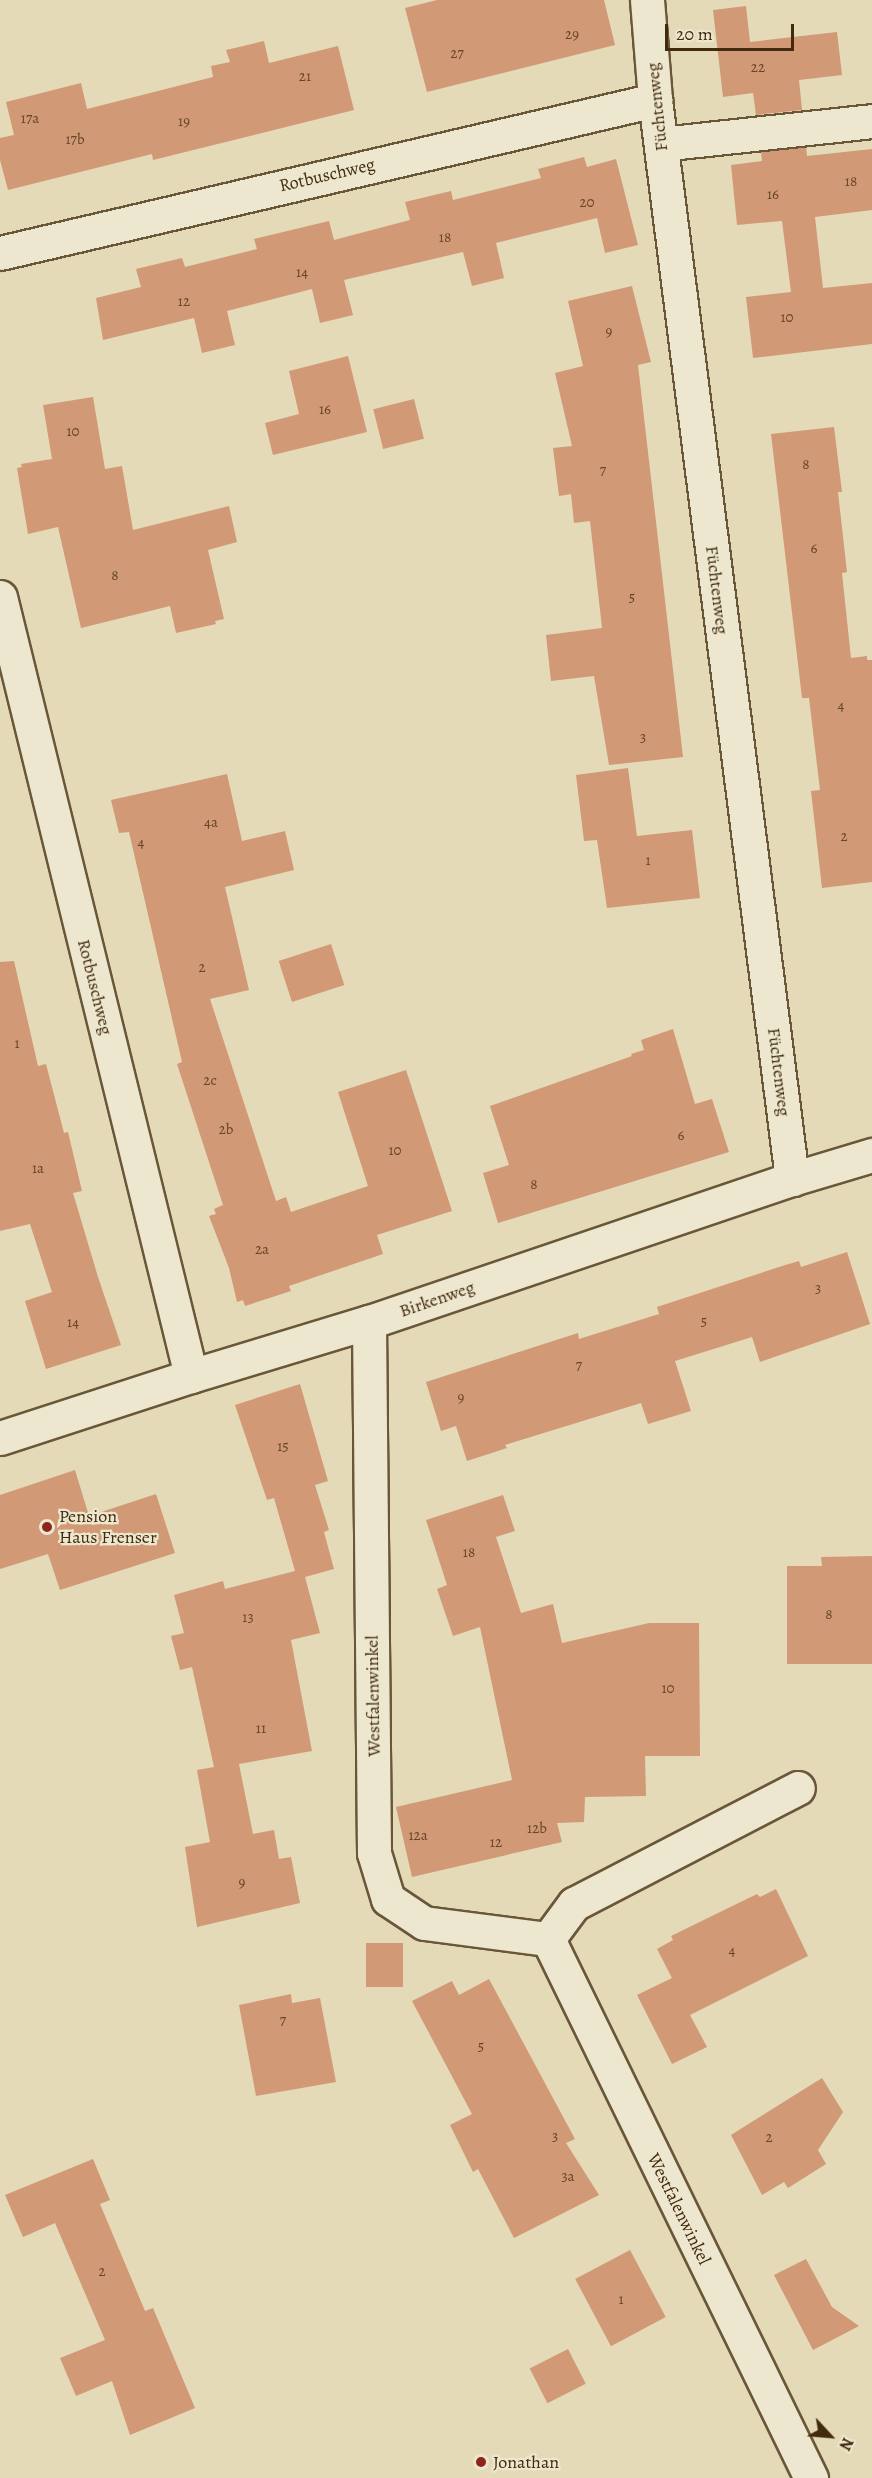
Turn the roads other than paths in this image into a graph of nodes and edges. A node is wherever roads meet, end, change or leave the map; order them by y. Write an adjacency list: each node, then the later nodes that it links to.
1 (647, 0): 2 (street, Füchtenweg)
2 (655, 100): 4 (street, Füchtenweg); 5 (street, Rotbuschweg)
3 (872, 122): 4 (street)
4 (661, 144): 8 (street, Füchtenweg)
5 (0, 253)
6 (0, 597): 10 (street, Rotbuschweg)
7 (872, 1155): 8 (street, Birkenweg)
8 (792, 1179): 9 (street, Birkenweg)
9 (369, 1322): 10 (street, Birkenweg); 13 (street, Westfalenwinkel)
10 (190, 1376): 11 (street, Birkenweg)
11 (0, 1438)
12 (798, 1788): 13 (street)
13 (548, 1939): 14 (street, Westfalenwinkel)
14 (811, 2478)

